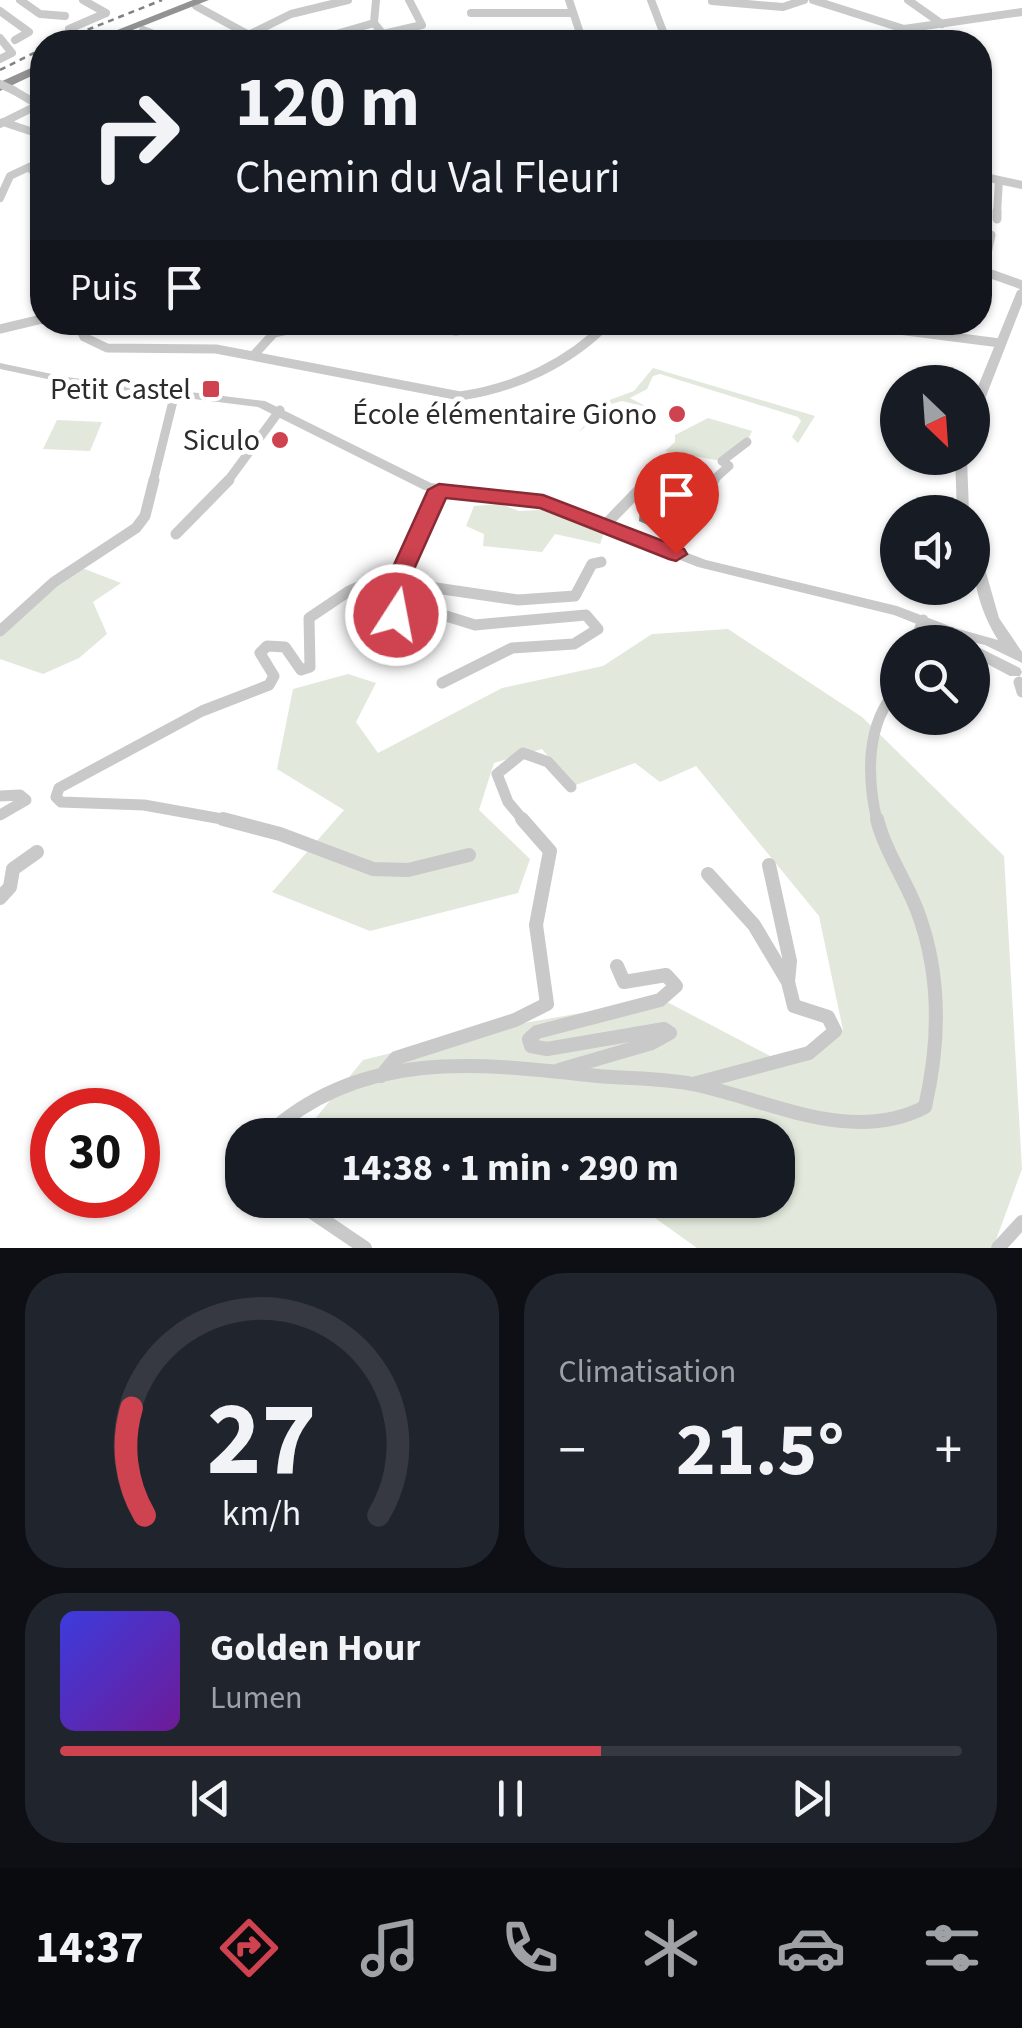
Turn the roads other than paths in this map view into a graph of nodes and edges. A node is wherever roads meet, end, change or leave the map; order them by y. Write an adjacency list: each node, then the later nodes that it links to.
1 (20, 0): 18 (street)
2 (83, 0): 21 (street)
3 (183, 0): 23 (highway)
4 (348, 0): 26 (street)
5 (376, 0): 19 (street)
6 (409, 0): 29 (street)
7 (569, 0): 17 (street)
8 (650, 0): 31 (street)
9 (804, 0): 12 (street)
10 (813, 0): 22 (street)
11 (908, 0): 20 (street)
12 (712, 1)
13 (199, 3): 24 (highway); 25 (street)
14 (0, 11): 33 (street)
15 (1022, 12): 20 (street)
16 (471, 13): 17 (street)
17 (572, 13): 30 (street)
18 (65, 16)
19 (374, 23): 27 (street); 28 (street)
20 (942, 24): 22 (street)
21 (69, 28)
22 (904, 29)
23 (107, 30)
24 (126, 30)
25 (241, 30)
26 (259, 30)
27 (343, 30)
28 (380, 30)
29 (400, 30)
30 (578, 30)
31 (662, 30)
32 (0, 38): 34 (street)
33 (16, 40)
34 (0, 59)
35 (30, 66): 37 (highway)
36 (30, 72): 37 (highway)
37 (3, 85): 38 (street)
38 (30, 97)
39 (30, 108): 40 (street)
40 (1, 123): 41 (street)
41 (30, 131)
42 (29, 167): 47 (street)
43 (1018, 171): 46 (street)
44 (992, 179): 45 (street)
45 (999, 180): 46 (street); 48 (street)
46 (1018, 184)
47 (0, 198)
48 (997, 219)
49 (992, 275): 50 (street)
50 (1022, 288): 52 (street)
51 (30, 322): 53 (street)
52 (1016, 322): 58 (street)
53 (0, 330)
54 (83, 335): 59 (street)
55 (268, 335): 59 (street)
56 (593, 335): 59 (street)
57 (938, 335): 58 (street)
58 (1000, 343): 61 (street)
59 (252, 356)
60 (0, 366): 62 (street)
61 (990, 369)
62 (175, 393): 63 (street); 74 (street)
63 (280, 410): 65 (street); 67 (street)
64 (747, 442): 66 (street)
65 (439, 490): 66 (street); 69 (street)
66 (606, 524): 72 (street)
67 (176, 534)
68 (601, 562): 69 (street)
69 (404, 566): 78 (street); 84 (street)
70 (988, 605): 71 (street)
71 (992, 619): 73 (street); 77 (street)
72 (908, 625)
73 (988, 625)
74 (0, 631)
75 (990, 653): 77 (street)
76 (990, 657): 77 (street)
77 (1020, 672)
78 (442, 682)
79 (880, 710): 92 (street)
80 (570, 787): 91 (street)
81 (0, 796): 82 (street)
82 (0, 815)
83 (38, 852): 87 (street)
84 (469, 855)
85 (769, 865): 89 (street)
86 (708, 874): 89 (street)
87 (0, 898)
88 (617, 966): 90 (street)
89 (788, 982): 92 (street)
90 (559, 1070): 91 (street); 92 (street)
91 (381, 1076): 93 (street)
92 (694, 1084)
93 (286, 1118)
94 (321, 1218): 96 (street)
95 (1022, 1222): 97 (street)
96 (365, 1248)
97 (998, 1248)

